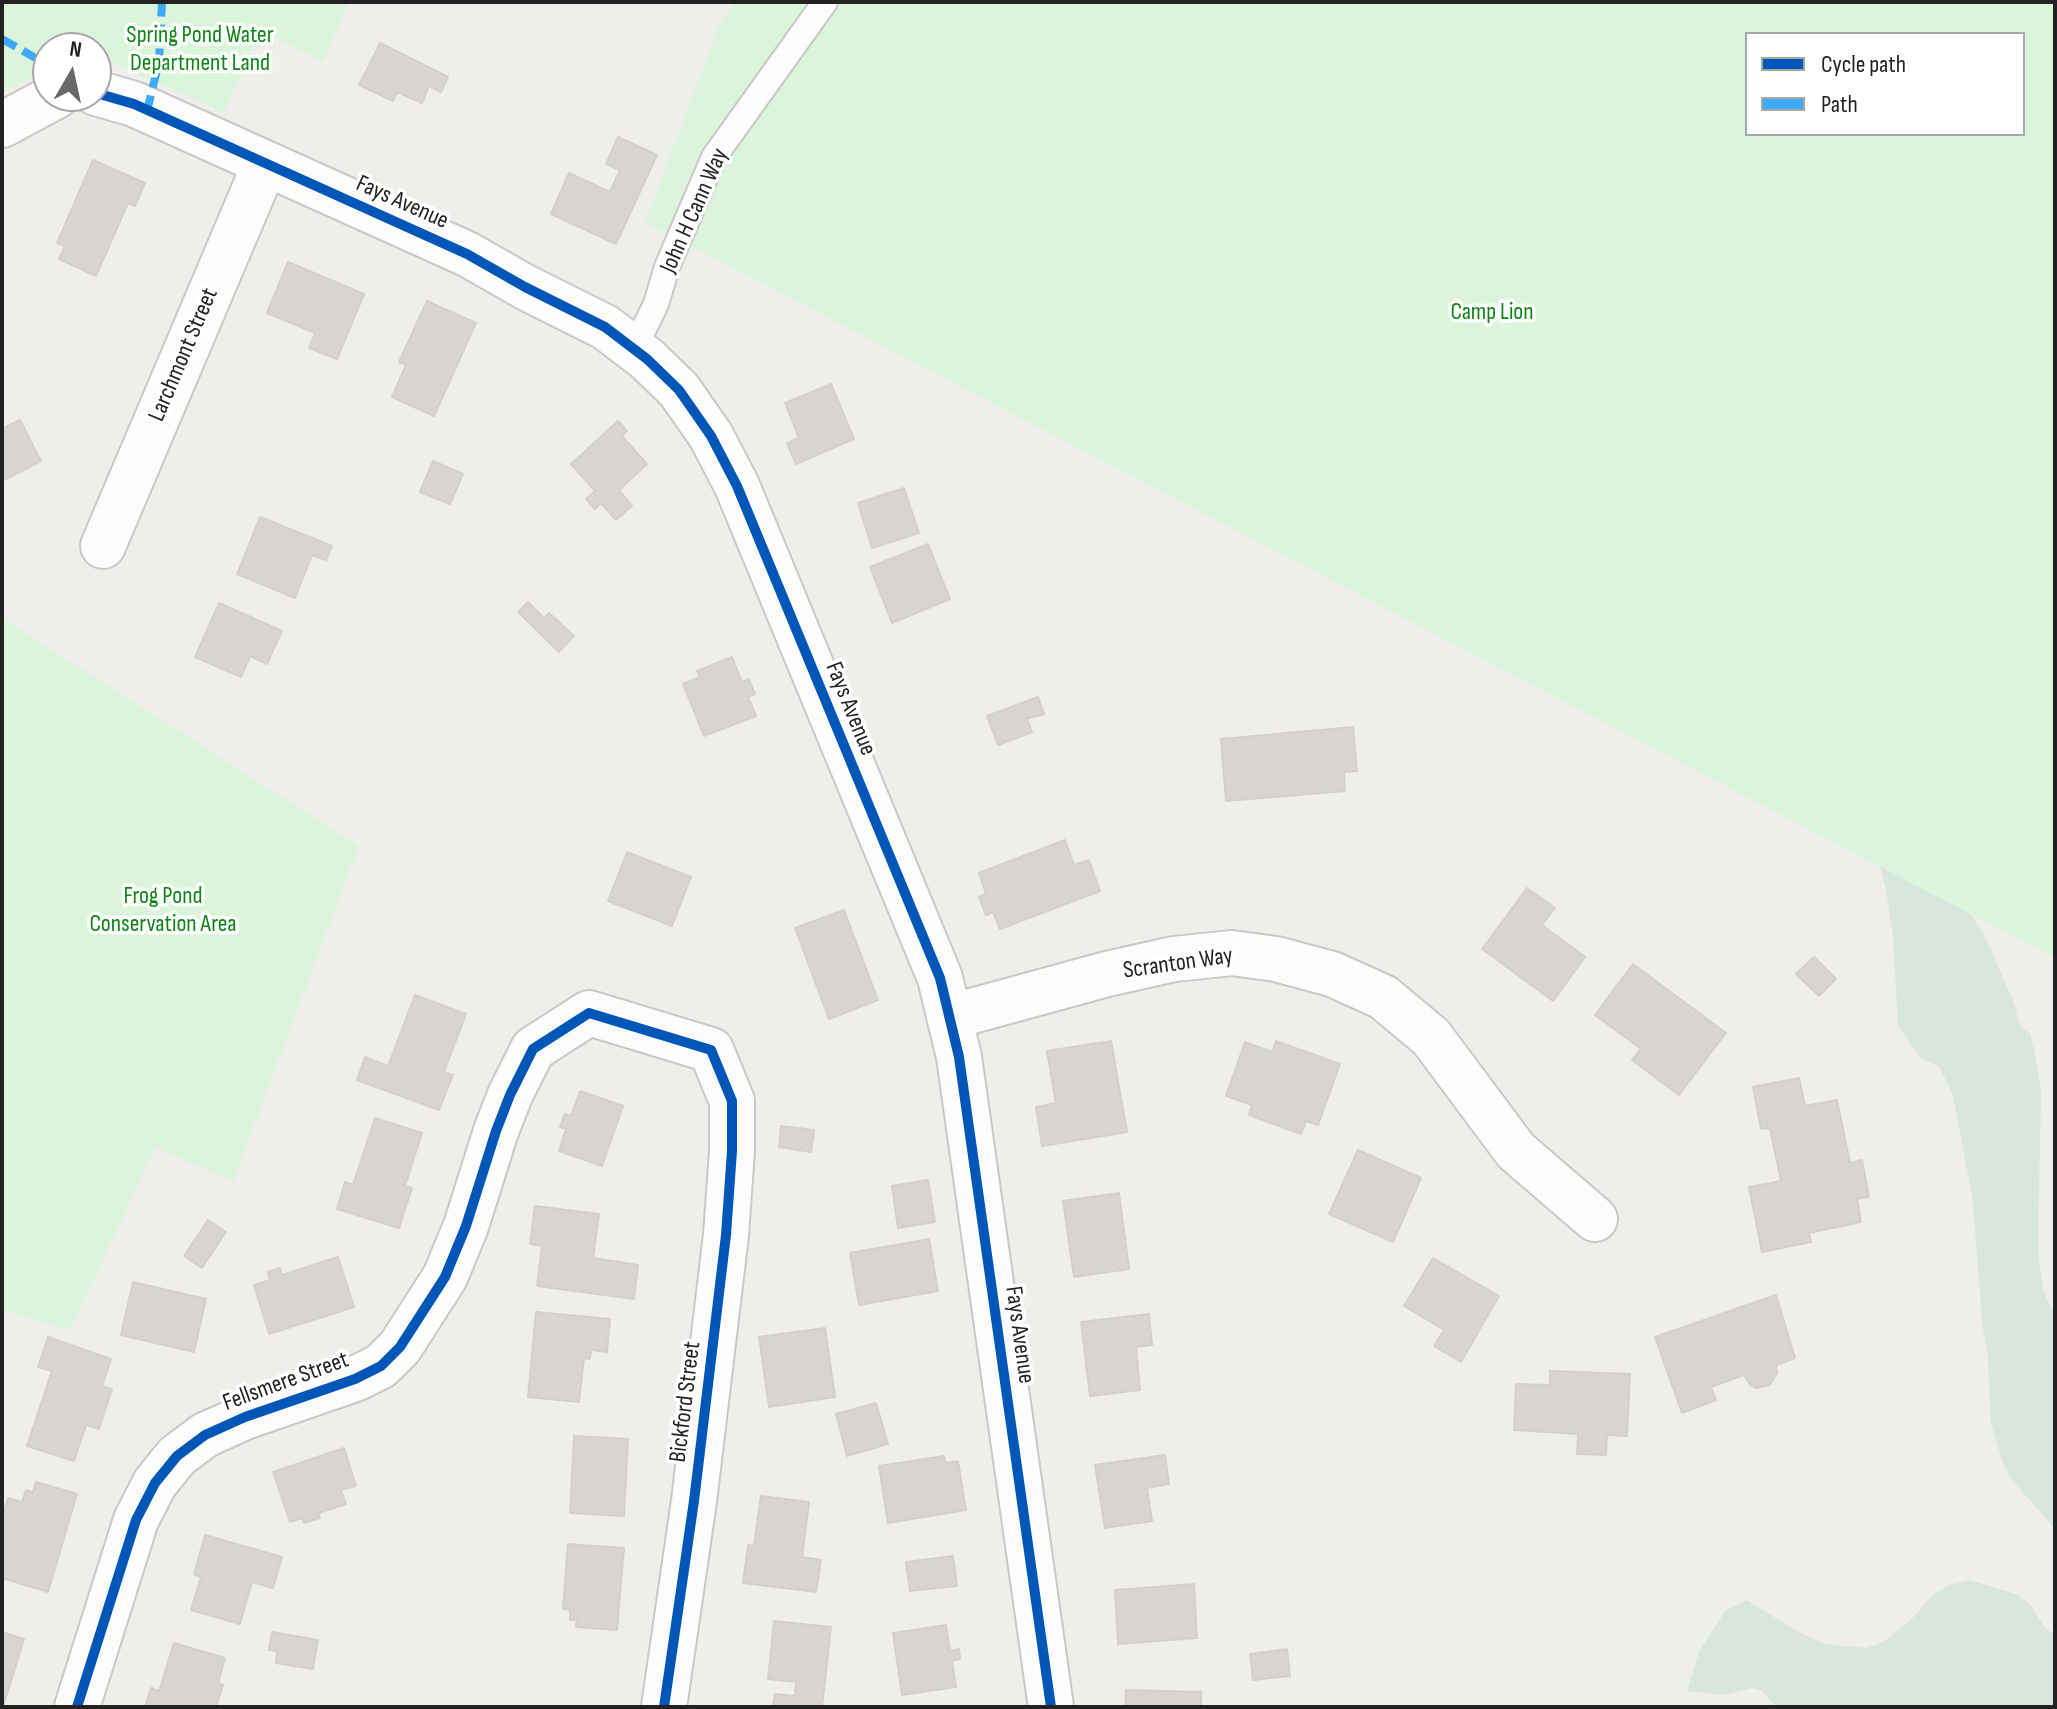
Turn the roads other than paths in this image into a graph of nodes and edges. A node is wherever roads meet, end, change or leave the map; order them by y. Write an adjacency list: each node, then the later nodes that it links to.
1 (825, 2): 6 (lane, John H Cann Way)
2 (112, 98): 5 (street, Fays Avenue)
3 (32, 109): 4 (street)
4 (2, 125)
5 (265, 164): 6 (street, Fays Avenue); 7 (street, Larchmont Street)
6 (634, 349): 8 (street, Fays Avenue)
7 (103, 546)
8 (950, 1017): 10 (street, Scranton Way); 13 (street, Fays Avenue)
9 (533, 1049): 11 (street, Fellsmere Street); 12 (street, Bickford Street)
10 (1595, 1219)
11 (77, 1707)
12 (664, 1707)
13 (1051, 1707)

